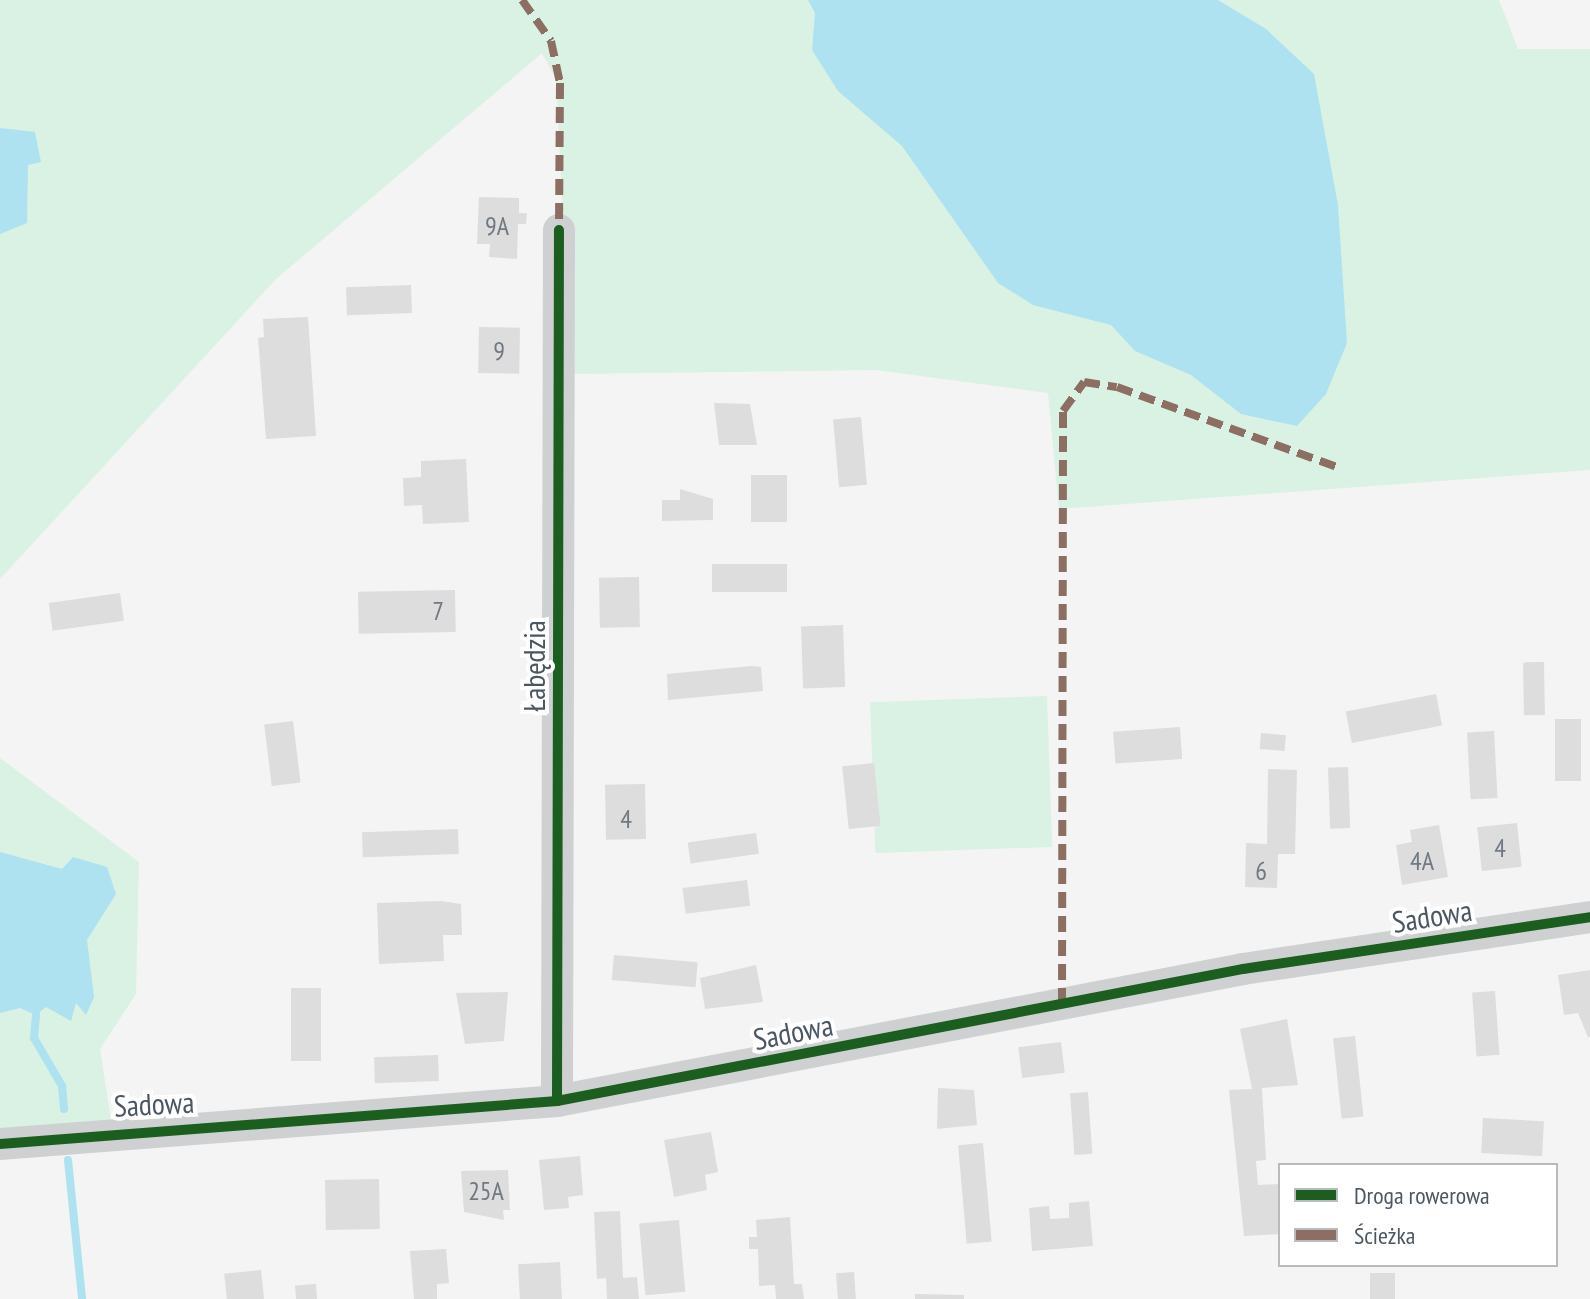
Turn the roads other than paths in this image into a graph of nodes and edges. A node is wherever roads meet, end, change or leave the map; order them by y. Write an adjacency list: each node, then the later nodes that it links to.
1 (559, 230): 3 (street, Łabędzia)
2 (1590, 917): 3 (street, Sadowa)
3 (557, 1101): 4 (street, Sadowa)
4 (0, 1144)

